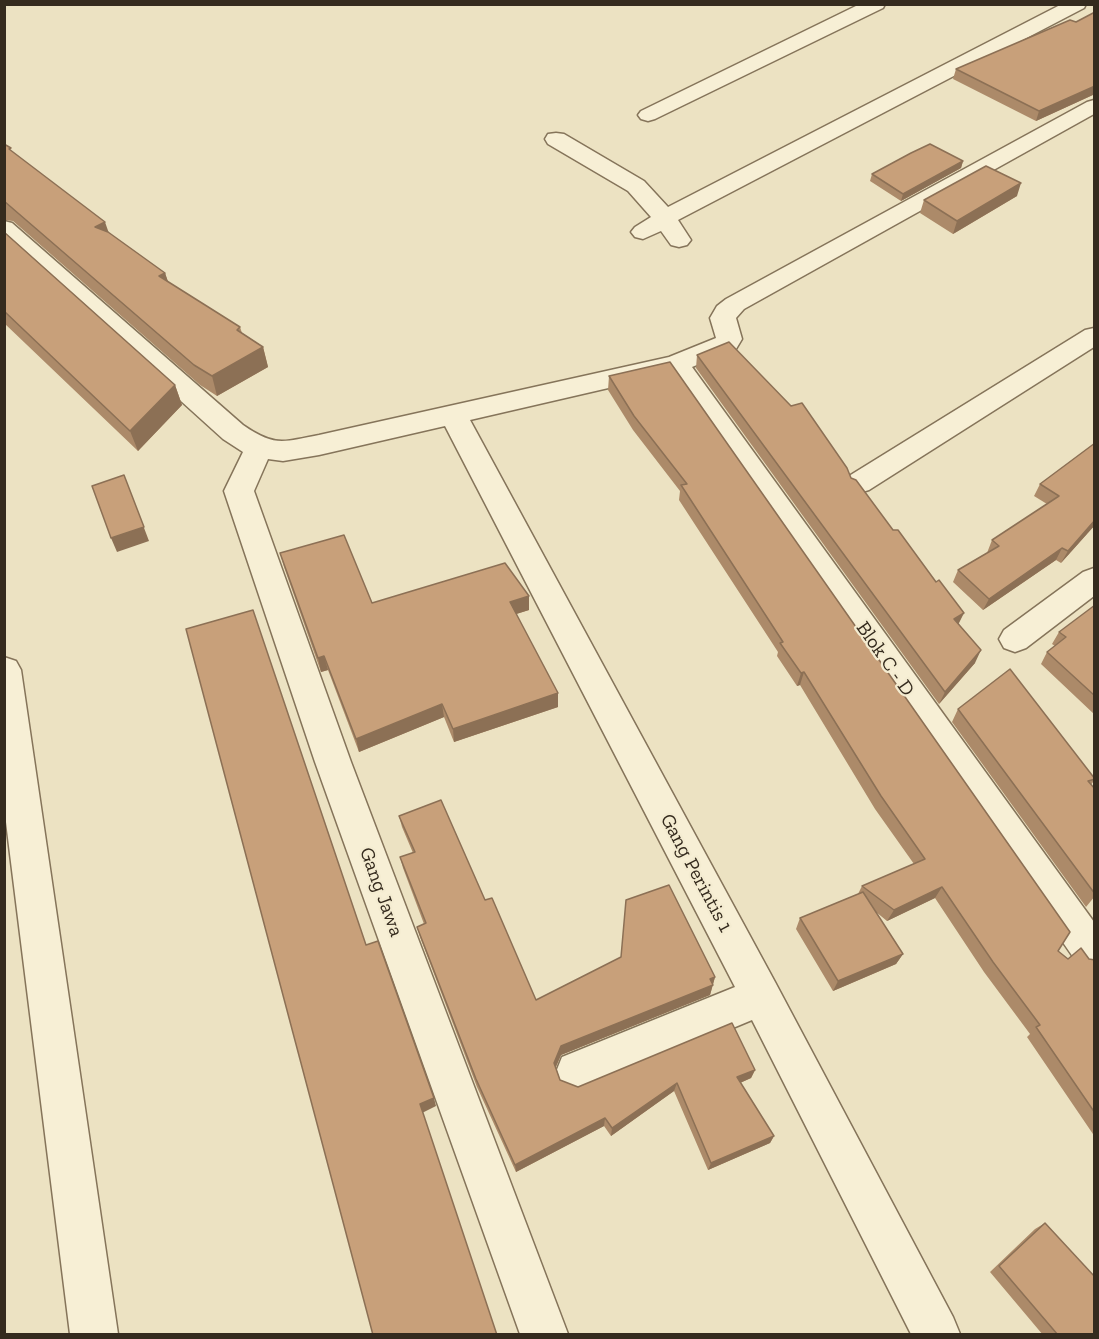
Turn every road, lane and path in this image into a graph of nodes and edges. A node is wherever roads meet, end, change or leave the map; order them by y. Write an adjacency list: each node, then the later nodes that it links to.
1 (876, 4): 4 (street)
2 (1077, 4): 6 (street)
3 (1095, 106): 11 (street)
4 (648, 115)
5 (556, 139): 6 (street)
6 (665, 218): 8 (street); 9 (street)
7 (4, 228): 13 (street)
8 (643, 232)
9 (679, 240)
10 (1095, 336): 14 (street)
11 (676, 364): 12 (street); 18 (street, Blok C - D)
12 (453, 414): 13 (street); 19 (street, Gang Perintis 1)
13 (258, 449): 22 (street, Gang Jawa)
14 (859, 483)
15 (1095, 580): 16 (street)
16 (1015, 639)
17 (4, 670): 21 (street)
18 (1095, 954)
19 (761, 996): 20 (street); 23 (street, Gang Perintis 1)
20 (577, 1072)
21 (94, 1335)
22 (544, 1335)
23 (936, 1335)

